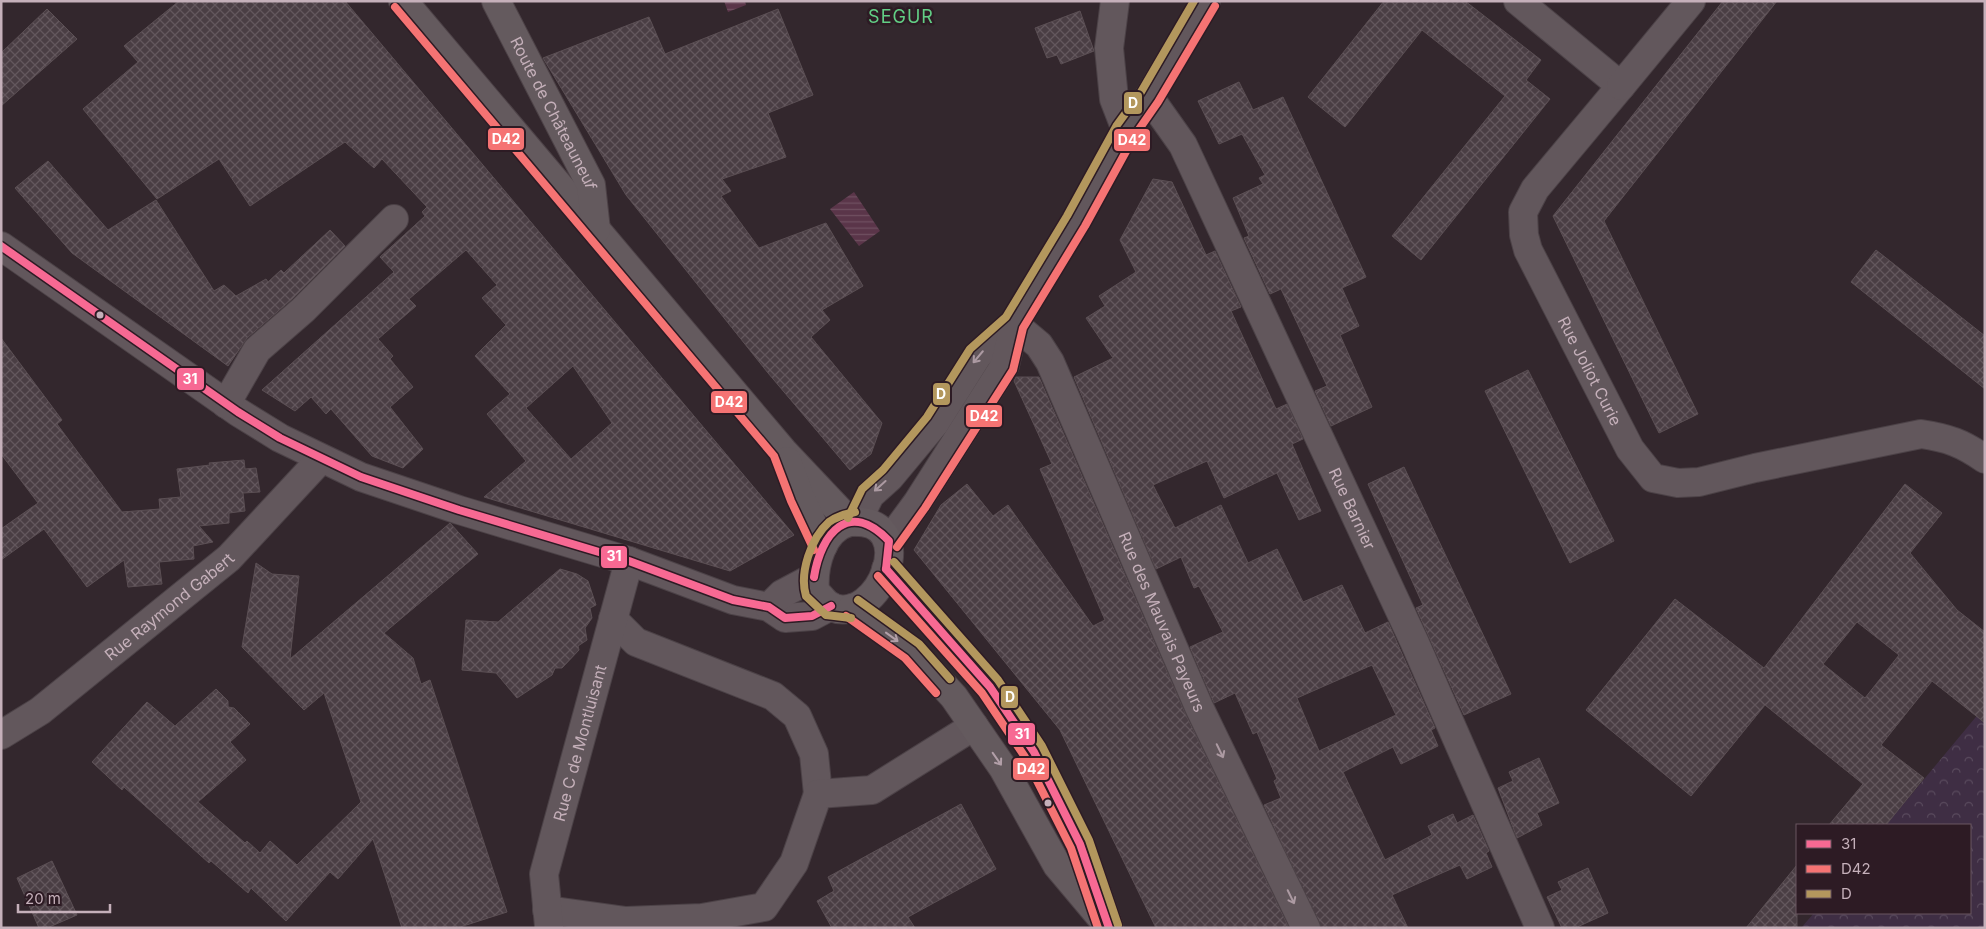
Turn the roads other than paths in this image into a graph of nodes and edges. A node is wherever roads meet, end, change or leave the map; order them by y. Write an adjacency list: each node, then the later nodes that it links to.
1 (403, 1): 11 (main road)
2 (496, 1): 11 (main road, Route de Châteauneuf)
3 (1115, 1): 9 (street)
4 (1206, 1): 8 (street)
5 (1518, 1): 7 (street)
6 (1692, 1): 7 (street, Rue Joliot Curie)
7 (1621, 86): 17 (street, Rue Joliot Curie)
8 (1149, 97): 9 (street); 33 (street, Rue Barnier)
9 (1126, 130): 13 (street)
10 (394, 219): 14 (street)
11 (596, 230): 15 (main road)
12 (1, 246): 14 (street)
13 (1014, 324): 18 (street, one-way to 18); 19 (street); 32 (street, Rue des Mauvais Payeurs, one-way to 32)
14 (226, 404): 16 (street)
15 (783, 451): 18 (main road); 20 (main road)
16 (321, 459): 21 (street); 28 (street, Rue Raymond Gabert)
17 (1985, 459)
18 (853, 522): 19 (main road); 20 (main road)
19 (889, 541): 22 (main road)
20 (823, 546): 23 (main road)
21 (629, 561): 24 (street); 26 (street, Rue C de Montluisant)
22 (886, 569): 25 (main road); 31 (main road)
23 (814, 577): 24 (street); 25 (main road)
24 (769, 607): 25 (street)
25 (842, 607): 27 (main road, one-way to 27)
26 (613, 619): 29 (street); 30 (street, Rue C de Montluisant)
27 (974, 726): 29 (street); 31 (main road, one-way to 31)
28 (1, 735)
29 (818, 794): 30 (street)
30 (548, 919)
31 (1109, 927)
32 (1306, 928)
33 (1540, 928)

